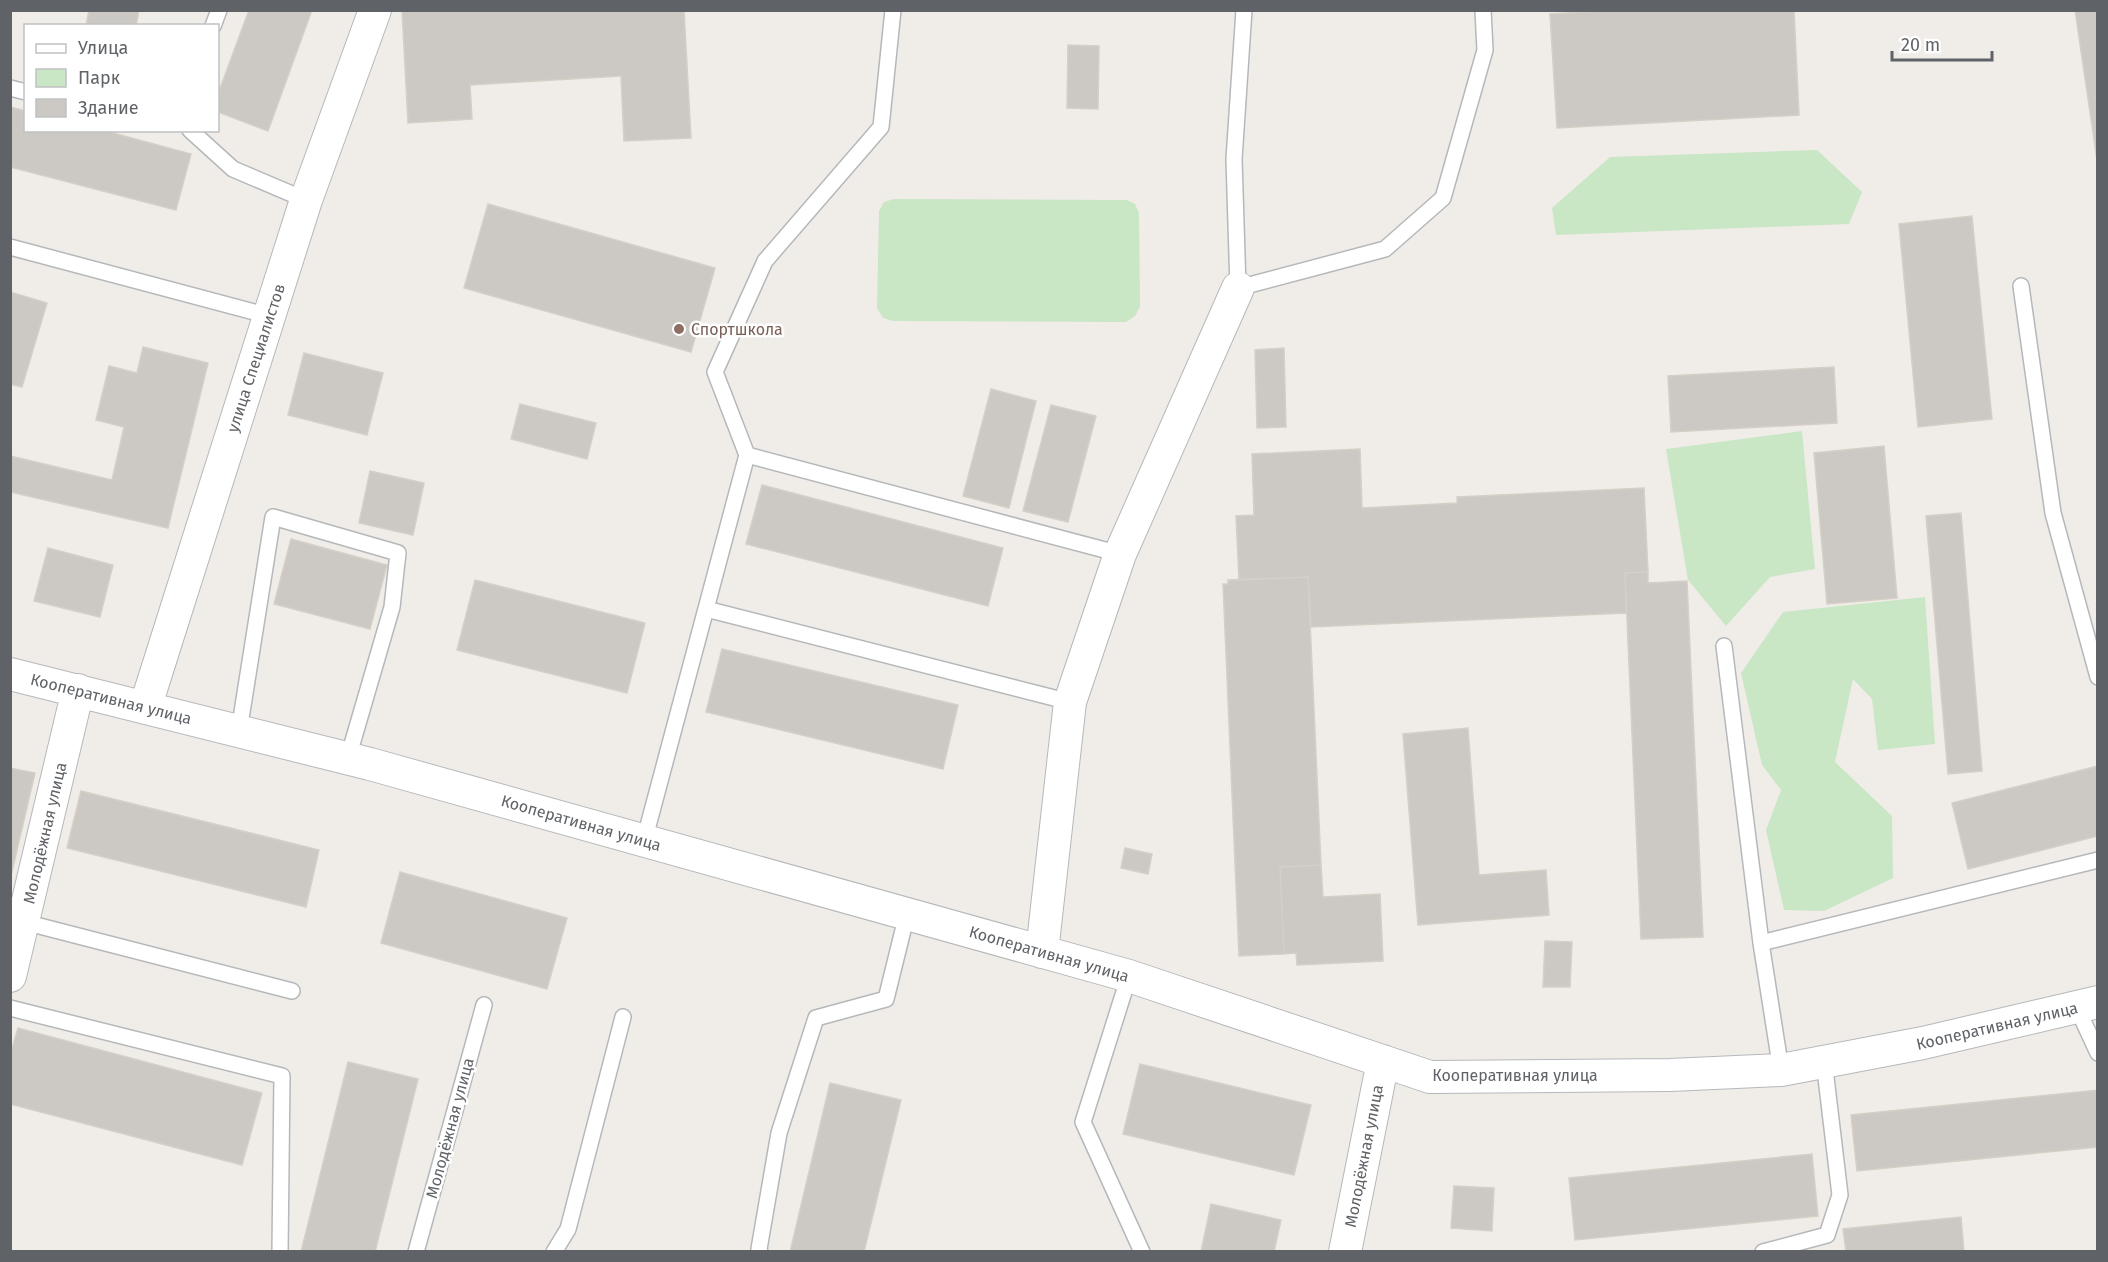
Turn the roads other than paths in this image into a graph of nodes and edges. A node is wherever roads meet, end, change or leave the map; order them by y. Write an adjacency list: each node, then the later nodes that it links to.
1 (375, 10): 6 (street, улица Специалистов)
2 (893, 10): 11 (lane)
3 (1244, 10): 9 (lane)
4 (1483, 10): 9 (lane)
5 (192, 132): 6 (lane)
6 (306, 200): 10 (street, улица Специалистов)
7 (10, 247): 10 (lane)
8 (2021, 286): 16 (lane)
9 (1238, 288): 12 (street)
10 (269, 316): 19 (street, улица Специалистов)
11 (747, 455): 12 (lane); 13 (lane)
12 (1120, 554): 18 (street)
13 (706, 609): 18 (lane); 22 (lane)
14 (1724, 646): 26 (lane)
15 (10, 674): 17 (street, Кооперативная улица)
16 (2097, 677)
17 (78, 690): 19 (street, Кооперативная улица); 25 (street, Молодёжная улица)
18 (1070, 702): 27 (street)
19 (145, 708): 20 (street, Кооперативная улица)
20 (239, 731): 21 (street, Кооперативная улица); 21 (lane)
21 (348, 758): 22 (street, Кооперативная улица)
22 (644, 840): 24 (street, Кооперативная улица)
23 (2097, 860): 26 (lane)
24 (907, 914): 27 (street, Кооперативная улица); 42 (lane)
25 (24, 922): 28 (street, Молодёжная улица); 30 (lane)
26 (1761, 943): 38 (lane)
27 (1042, 952): 29 (street, Кооперативная улица)
28 (10, 976)
29 (1129, 976): 36 (street, Кооперативная улица); 43 (lane)
30 (292, 991)
31 (484, 1005): 40 (lane, Молодёжная улица)
32 (2087, 1005): 35 (lane); 37 (street, Кооперативная улица)
33 (10, 1008): 39 (lane)
34 (622, 1017): 41 (lane)
35 (2097, 1053)
36 (1383, 1061): 38 (street, Кооперативная улица); 44 (street, Молодёжная улица)
37 (1824, 1061): 38 (street, Кооперативная улица); 45 (lane)
38 (1781, 1070)
39 (280, 1251)
40 (416, 1251)
41 (554, 1251)
42 (760, 1251)
43 (1142, 1251)
44 (1345, 1251)
45 (1763, 1251)

